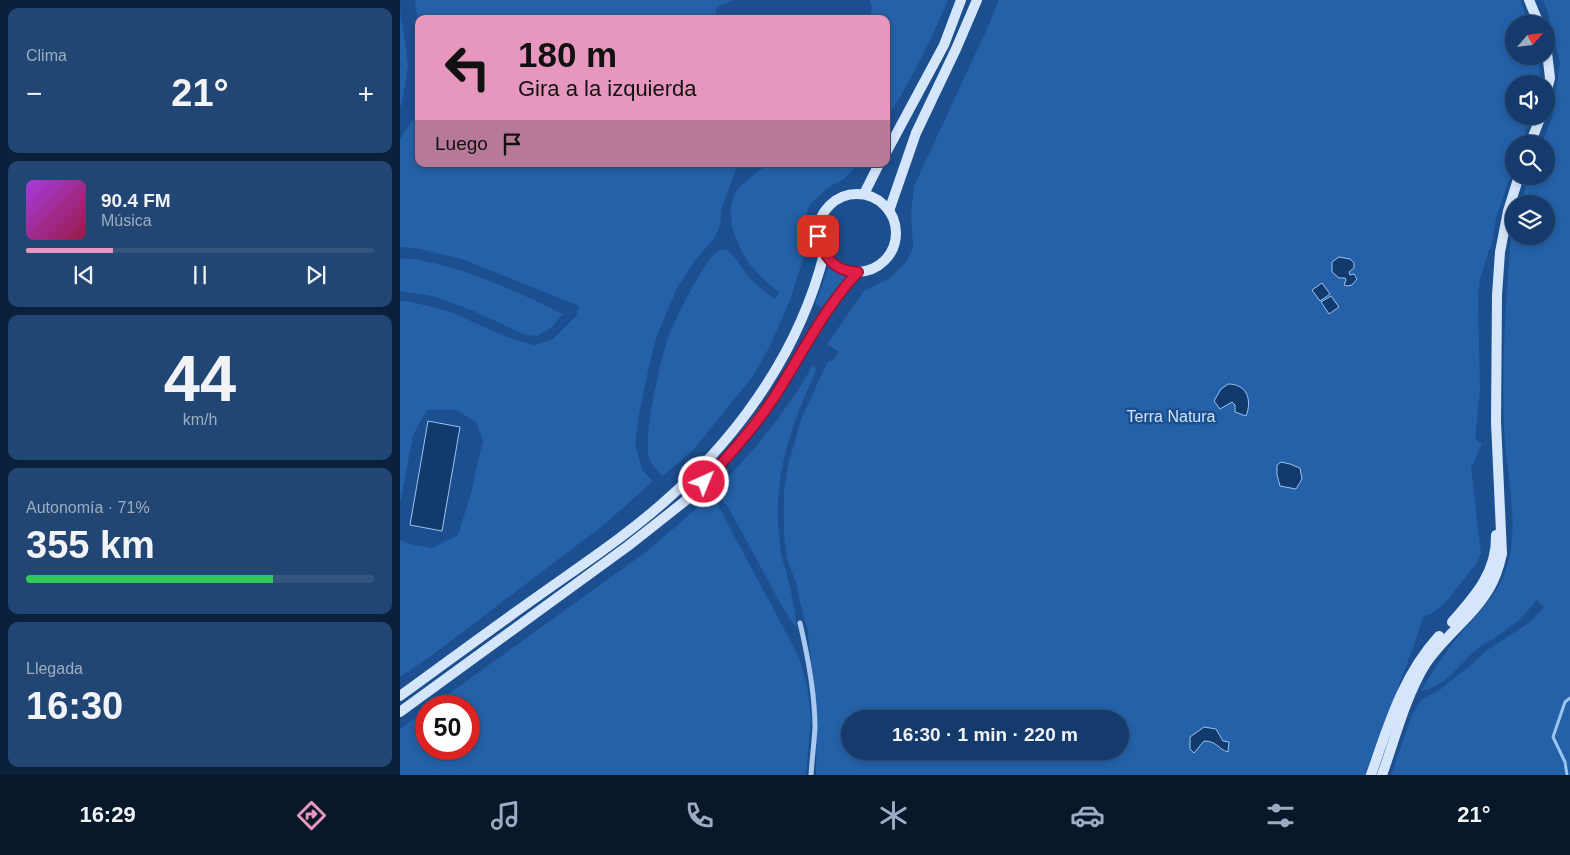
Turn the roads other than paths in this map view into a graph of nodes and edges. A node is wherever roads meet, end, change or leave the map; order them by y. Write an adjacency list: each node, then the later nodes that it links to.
1 (962, 0): 5 (main road)
2 (977, 0): 9 (main road)
3 (1529, 0): 4 (main road)
4 (1535, 15)
5 (890, 145)
6 (878, 167): 8 (main road)
7 (1516, 185): 12 (main road)
8 (864, 194): 9 (main road); 10 (main road)
9 (889, 211): 11 (main road)
10 (824, 254): 11 (main road); 14 (main road)
11 (858, 272): 15 (main road)
12 (1496, 422): 17 (main road); 18 (main road)
13 (800, 623): 16 (street)
14 (400, 696)
15 (400, 712)
16 (811, 775)
17 (1371, 775)
18 (1382, 775)

